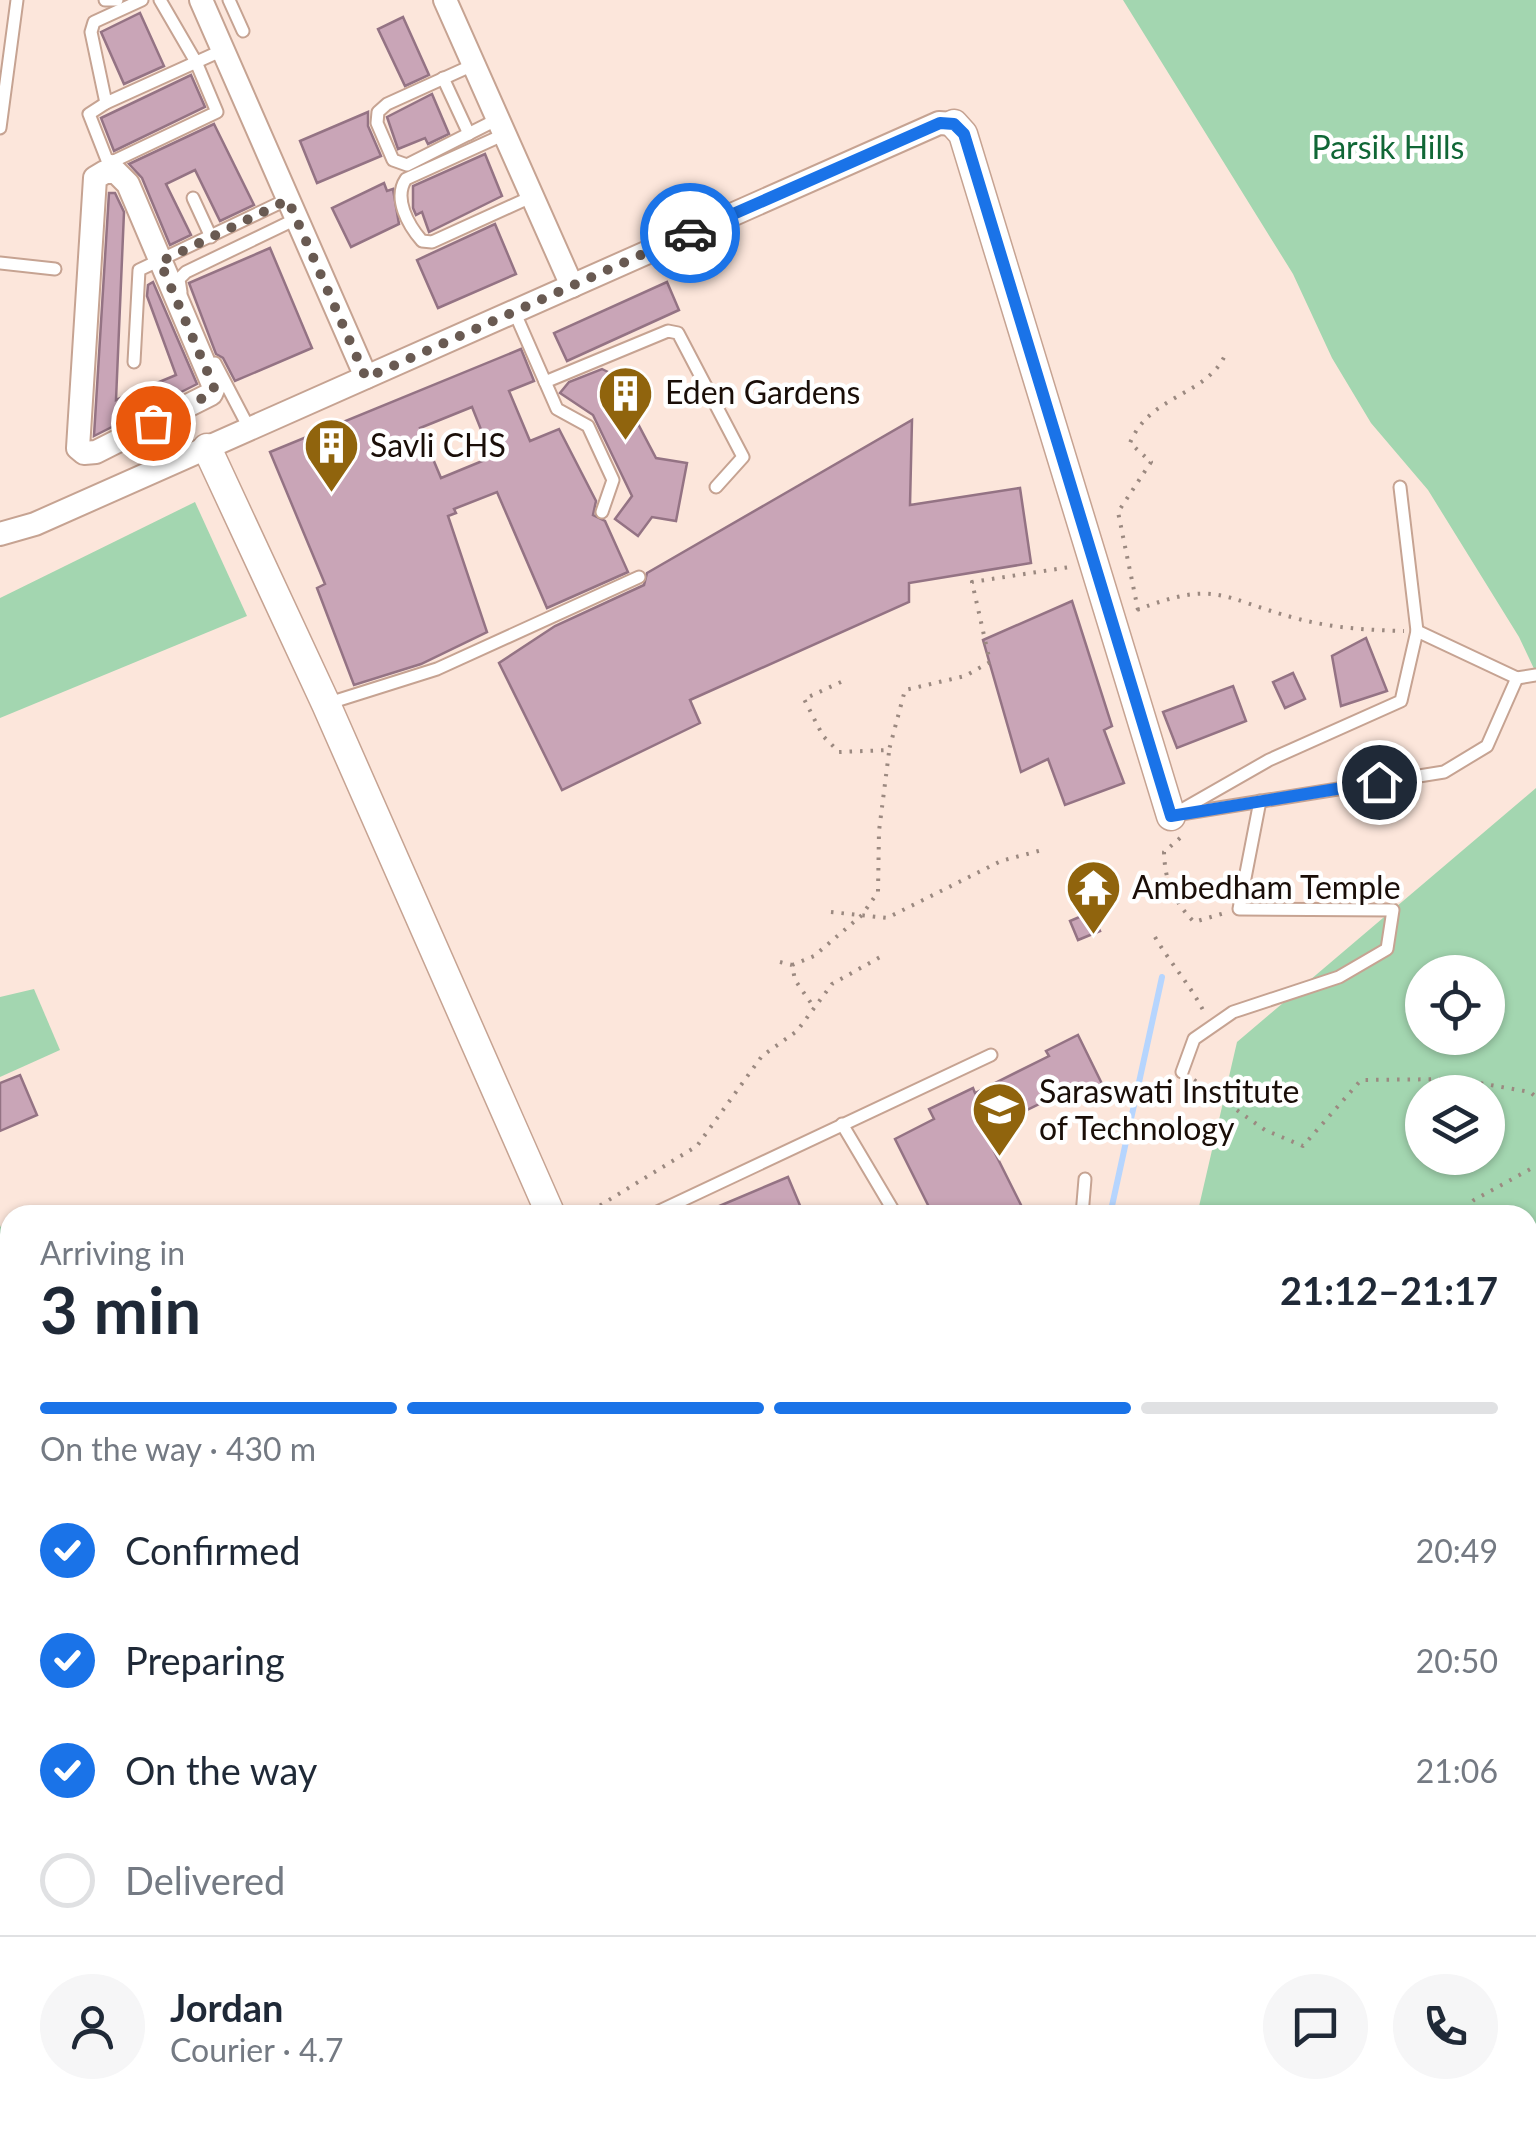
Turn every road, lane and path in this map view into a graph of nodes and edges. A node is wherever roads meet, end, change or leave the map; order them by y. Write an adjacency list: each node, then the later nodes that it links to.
1 (17, 0): 17 (lane)
2 (105, 0): 3 (lane)
3 (117, 0)
4 (142, 0): 14 (lane)
5 (160, 0): 11 (lane)
6 (200, 0): 10 (street)
7 (229, 0): 9 (lane)
8 (445, 0): 12 (street)
9 (243, 31)
10 (222, 50): 11 (lane); 21 (street)
11 (196, 62): 14 (lane); 14 (lane)
12 (474, 64): 13 (lane); 16 (street)
13 (443, 78): 18 (lane); 18 (lane)
14 (106, 103)
15 (954, 124): 26 (street); 38 (street)
16 (502, 127): 18 (lane); 19 (street); 19 (lane)
17 (0, 128)
18 (468, 134)
19 (532, 197): 26 (street)
20 (193, 198): 22 (lane)
21 (292, 209): 22 (lane); 30 (street); 32 (lane)
22 (211, 237): 23 (lane)
23 (160, 262): 23 (street); 29 (lane)
24 (0, 263): 25 (lane)
25 (55, 269)
26 (572, 286): 27 (street)
27 (514, 312): 30 (street); 31 (lane)
28 (1226, 353): 41 (path)
29 (134, 362)
30 (366, 378): 32 (street)
31 (544, 382): 34 (lane); 36 (lane)
32 (248, 428): 33 (street)
33 (207, 448): 37 (street); 46 (street)
34 (716, 487)
35 (1400, 488): 42 (lane)
36 (602, 512)
37 (0, 534)
38 (1094, 563): 40 (street); 47 (path)
39 (639, 577): 46 (lane)
40 (1108, 608): 41 (path); 49 (street)
41 (1138, 610): 42 (path)
42 (1417, 631): 44 (lane); 49 (lane)
43 (1536, 674): 44 (lane)
44 (1517, 678): 48 (lane)
45 (841, 682): 47 (path)
46 (326, 704): 66 (street)
47 (889, 750): 53 (path)
48 (1260, 801): 49 (lane); 51 (lane)
49 (1177, 826): 51 (path)
50 (1042, 850): 53 (path)
51 (1239, 909): 59 (lane)
52 (830, 912): 53 (path)
53 (862, 915): 57 (path)
54 (1155, 937): 59 (path)
55 (882, 956): 58 (path)
56 (780, 962): 57 (path)
57 (792, 965): 58 (path)
58 (814, 1006): 67 (path)
59 (1210, 1028): 61 (lane)
60 (990, 1054): 63 (lane)
61 (1182, 1072): 62 (path)
62 (1536, 1097)
63 (842, 1124): 68 (lane); 69 (lane)
64 (1536, 1166): 71 (path)
65 (1085, 1179): 70 (lane)
66 (546, 1205)
67 (601, 1205)
68 (671, 1205)
69 (890, 1205)
70 (1083, 1205)
71 (1468, 1205)

